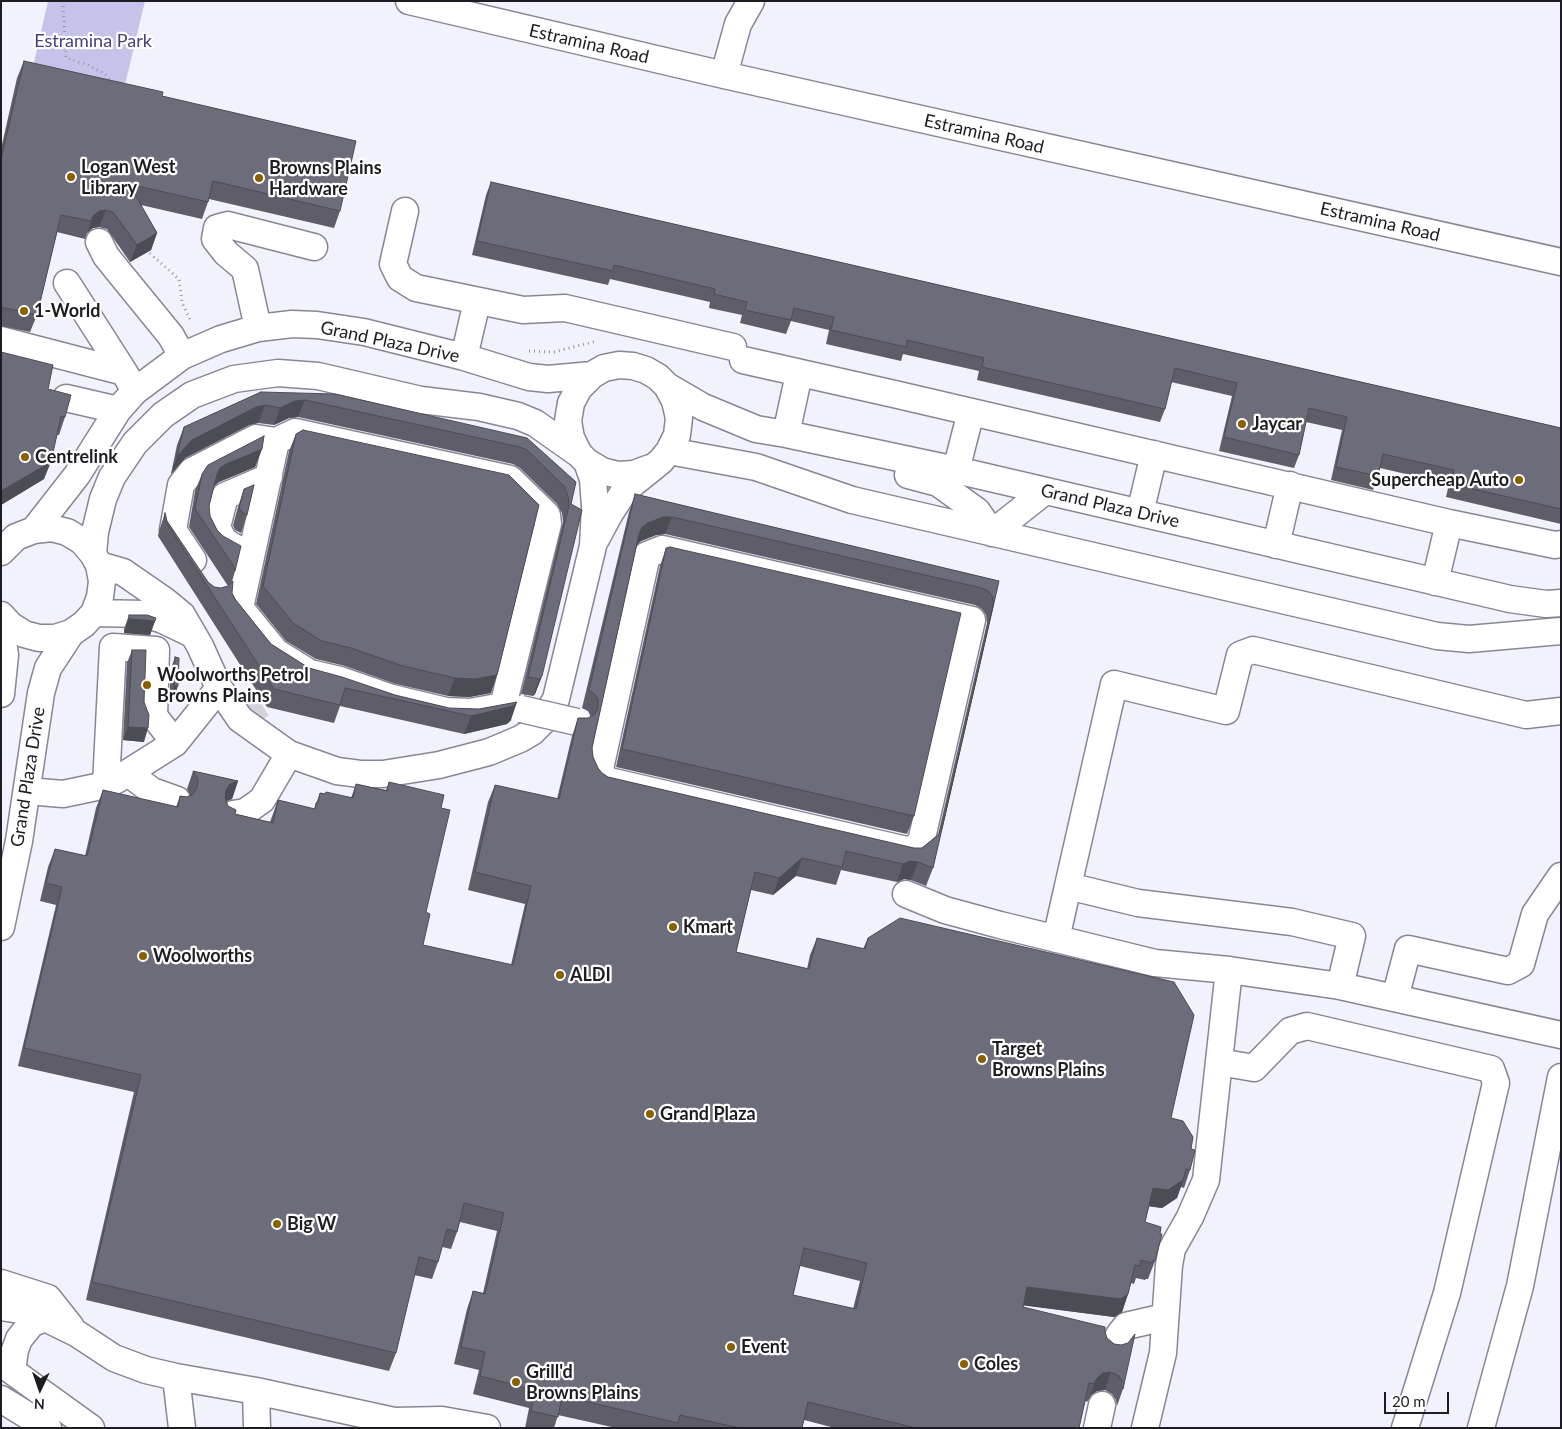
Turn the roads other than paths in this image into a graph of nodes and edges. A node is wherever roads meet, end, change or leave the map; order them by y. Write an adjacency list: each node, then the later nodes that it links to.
1 (409, 1): 3 (street, Estramina Road)
2 (751, 1): 3 (street)
3 (724, 76): 7 (street, Estramina Road)
4 (405, 211): 9 (street)
5 (99, 242): 13 (street)
6 (314, 247): 11 (street)
7 (1561, 262)
8 (67, 282): 18 (street)
9 (477, 302): 10 (street); 14 (street)
10 (644, 325): 15 (street); 16 (street)
11 (258, 328): 13 (street, Grand Plaza Drive); 14 (street, Grand Plaza Drive)
12 (1, 340): 18 (street)
13 (182, 356): 18 (street, Grand Plaza Drive)
14 (464, 357): 17 (street, Grand Plaza Drive)
15 (633, 366): 17 (street); 19 (street)
16 (799, 374): 22 (street); 23 (street)
17 (592, 375): 28 (street)
18 (129, 381): 21 (street, Grand Plaza Drive)
19 (667, 386): 23 (street, Grand Plaza Drive); 26 (street)
20 (66, 398): 21 (street)
21 (118, 410): 36 (street, Grand Plaza Drive)
22 (971, 412): 27 (street); 30 (street)
23 (786, 434): 25 (street, Grand Plaza Drive)
24 (276, 442): 31 (street); 45 (street); 55 (street)
25 (856, 448): 30 (street, Grand Plaza Drive); 37 (street)
26 (669, 451): 29 (street); 37 (street)
27 (1154, 454): 32 (street); 34 (street)
28 (583, 458): 29 (street); 40 (street); 43 (street)
29 (650, 468): 40 (street)
30 (956, 470): 33 (street, Grand Plaza Drive)
31 (269, 477): 42 (street); 42 (street)
32 (1290, 485): 35 (street); 39 (street)
33 (1045, 491): 34 (street, Grand Plaza Drive); 37 (street)
34 (1140, 513): 39 (street, Grand Plaza Drive)
35 (1450, 523): 38 (street); 44 (street)
36 (34, 530): 41 (street); 43 (street)
37 (992, 533): 50 (street)
38 (1561, 544)
39 (1276, 545): 44 (street, Grand Plaza Drive)
40 (593, 546): 59 (street)
41 (1, 552)
42 (251, 556): 55 (street)
43 (96, 559): 47 (street); 52 (street)
44 (1435, 582): 46 (street, Grand Plaza Drive)
45 (209, 583)
46 (1561, 603)
47 (94, 613): 51 (street); 52 (street)
48 (1, 615): 51 (street)
49 (1, 628): 54 (street)
50 (1561, 631)
51 (71, 633): 62 (street, Grand Plaza Drive)
52 (193, 635): 53 (street)
53 (219, 688): 58 (street); 59 (street)
54 (1, 694)
55 (512, 708): 57 (street, bridge)
56 (1561, 711): 66 (street)
57 (609, 728): 57 (street)
58 (174, 743): 60 (street); 61 (street)
59 (289, 754): 64 (street)
60 (128, 773): 61 (street); 63 (street)
61 (106, 785): 62 (street)
62 (27, 790): 68 (street, Grand Plaza Drive)
63 (177, 800)
64 (233, 814)
65 (1561, 876): 72 (street)
66 (1068, 886): 69 (street); 71 (street)
67 (906, 894): 69 (street)
68 (1, 927)
69 (1056, 939): 70 (street)
70 (1229, 970): 71 (street); 74 (street)
71 (1340, 986): 72 (street)
72 (1395, 998): 73 (street)
73 (1561, 1035)
74 (1219, 1062): 78 (street); 92 (street)
75 (1561, 1077): 93 (street)
76 (1, 1283): 80 (street)
77 (1, 1307): 79 (street)
78 (1165, 1317): 81 (street); 86 (street)
79 (46, 1318): 80 (street); 82 (street)
80 (76, 1333): 83 (street)
81 (1113, 1348)
82 (7, 1366): 88 (street)
83 (176, 1377): 84 (street); 89 (street)
84 (256, 1391): 90 (street); 91 (street)
85 (1, 1400): 87 (street)
86 (1147, 1425)
87 (48, 1428)
88 (91, 1428)
89 (182, 1428)
90 (257, 1428)
91 (487, 1428)
92 (1405, 1428)
93 (1481, 1428)

